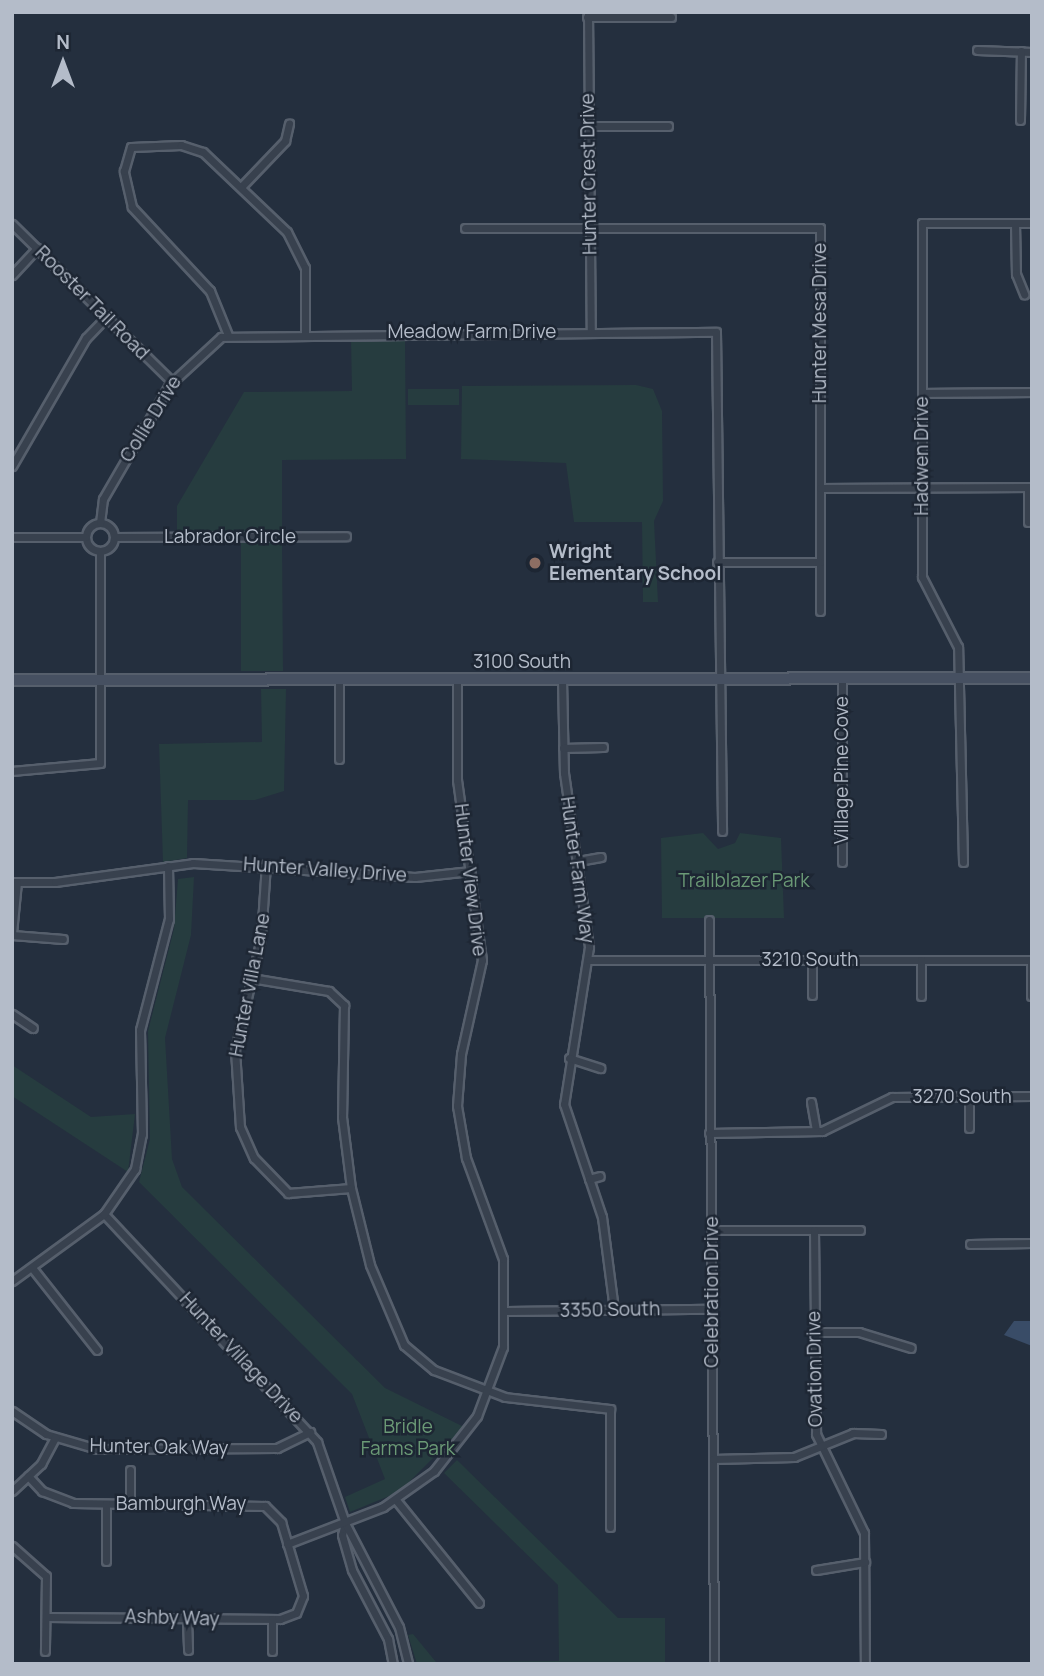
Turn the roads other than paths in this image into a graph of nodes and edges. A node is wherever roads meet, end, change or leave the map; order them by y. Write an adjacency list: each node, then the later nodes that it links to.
1 (586, 14): 2 (street); 9 (street, Hunter Crest Drive)
2 (671, 17)
3 (977, 50): 4 (street)
4 (1021, 51): 5 (street); 6 (street)
5 (1032, 52)
6 (1020, 120)
7 (289, 123): 10 (street)
8 (668, 125): 9 (street)
9 (587, 126): 15 (street, Hunter Crest Drive)
10 (241, 187): 20 (street); 22 (street)
11 (1015, 223): 12 (street); 18 (street); 25 (street, Hadwen Drive)
12 (1032, 223)
13 (12, 224): 16 (street, Rooster Tail Road)
14 (466, 228): 15 (street)
15 (591, 228): 21 (street, Hunter Crest Drive); 28 (street, Hunter Mesa Drive)
16 (37, 248): 17 (street); 19 (street, Rooster Tail Road)
17 (12, 275)
18 (1024, 294)
19 (106, 317): 23 (street, Rooster Tail Road); 26 (street)
20 (306, 332): 21 (street, Meadow Farm Drive); 22 (street, Meadow Farm Drive)
21 (591, 332): 37 (street, Meadow Farm Drive)
22 (228, 335): 23 (street, Collie Drive)
23 (172, 381): 31 (street, Collie Drive)
24 (1032, 392): 25 (street)
25 (922, 393): 29 (street, Hadwen Drive)
26 (12, 466)
27 (1030, 487): 29 (street); 30 (street)
28 (820, 488): 29 (street); 38 (street, Hunter Mesa Drive)
29 (922, 488): 40 (street, Hadwen Drive)
30 (1028, 522)
31 (100, 523): 34 (street); 35 (street)
32 (346, 536): 35 (street, Labrador Circle)
33 (12, 537): 34 (street)
34 (85, 537): 36 (street)
35 (114, 537): 36 (street)
36 (100, 551): 48 (street)
37 (717, 562): 38 (street); 45 (street)
38 (820, 562): 39 (street, Hunter Mesa Drive)
39 (820, 611)
40 (961, 678): 41 (main road, 3100 South); 46 (main road, 3100 South); 57 (street, Hadwen Drive)
41 (1032, 678)
42 (339, 679): 43 (main road, 3100 South); 48 (main road, 3100 South); 51 (street)
43 (457, 679): 44 (main road, 3100 South); 60 (street, Hunter View Drive)
44 (562, 679): 45 (main road, 3100 South); 50 (street, Hunter Farm Way)
45 (717, 679): 46 (main road, 3100 South); 53 (street)
46 (842, 679): 56 (street, Village Pine Cove)
47 (12, 680): 48 (main road, 3100 South)
48 (101, 680): 52 (street)
49 (603, 747): 50 (street)
50 (563, 748): 55 (street, Hunter Farm Way)
51 (340, 759)
52 (12, 771)
53 (722, 831)
54 (601, 858): 55 (street)
55 (578, 861): 65 (street, Hunter Farm Way)
56 (842, 862)
57 (963, 862)
58 (266, 864): 59 (street, Hunter Valley Drive); 60 (street, Hunter Valley Drive); 70 (street, Hunter Villa Lane)
59 (168, 866): 61 (street, Hunter Valley Drive); 87 (street)
60 (471, 871): 97 (street, Hunter View Drive)
61 (14, 882): 63 (street)
62 (709, 920): 66 (street, Celebration Drive)
63 (12, 934): 64 (street)
64 (63, 939)
65 (589, 960): 66 (street, 3210 South); 76 (street, Hunter Farm Way)
66 (709, 960): 67 (street, 3210 South); 83 (street, Celebration Drive)
67 (812, 960): 68 (street, 3210 South); 71 (street)
68 (921, 960): 69 (street, 3210 South); 72 (street)
69 (1031, 960): 73 (street)
70 (251, 978): 86 (street); 86 (street, Hunter Villa Lane)
71 (812, 995)
72 (921, 996)
73 (1031, 996)
74 (12, 1014): 75 (street)
75 (33, 1028)
76 (569, 1058): 77 (street); 85 (street, Hunter Farm Way)
77 (600, 1068)
78 (1032, 1096): 79 (street, 3270 South)
79 (969, 1097): 81 (street); 82 (street, 3270 South)
80 (811, 1102): 82 (street)
81 (969, 1128)
82 (816, 1131): 83 (street)
83 (709, 1133): 88 (street, Celebration Drive)
84 (600, 1175): 85 (street)
85 (589, 1180): 96 (street, Hunter Farm Way)
86 (351, 1188): 101 (street)
87 (104, 1214): 93 (street); 103 (street, Hunter Village Drive)
88 (712, 1230): 89 (street); 95 (street, Celebration Drive)
89 (814, 1230): 90 (street); 98 (street, Ovation Drive)
90 (860, 1230)
91 (1032, 1243): 92 (street)
92 (970, 1244)
93 (33, 1269): 94 (street); 100 (street)
94 (12, 1281)
95 (712, 1309): 96 (street, 3350 South); 107 (street, Celebration Drive)
96 (614, 1310): 97 (street, 3350 South)
97 (507, 1311): 101 (street, Hunter View Drive)
98 (814, 1332): 99 (street); 106 (street, Ovation Drive)
99 (911, 1348)
100 (97, 1350)
101 (490, 1392): 111 (street, Hunter View Drive); 115 (street)
102 (12, 1411): 105 (street, Hunter Oak Way)
103 (310, 1432): 105 (street, Hunter Oak Way); 114 (street, Hunter Village Drive)
104 (881, 1434): 106 (street)
105 (55, 1438): 109 (street)
106 (820, 1447): 107 (street); 119 (street, Ovation Drive)
107 (713, 1459): 131 (street, Celebration Drive)
108 (130, 1470): 113 (street)
109 (28, 1476): 110 (street); 112 (street, Bamburgh Way)
110 (12, 1491)
111 (396, 1500): 114 (street, Hunter View Drive); 121 (street)
112 (106, 1504): 113 (street, Bamburgh Way); 118 (street)
113 (130, 1504): 116 (street, Bamburgh Way)
114 (345, 1524): 116 (street, Hunter View Drive); 129 (street, Hunter Village Drive); 130 (street, Hunter Village Drive)
115 (610, 1527)
116 (287, 1544): 122 (street, Bamburgh Way)
117 (12, 1546): 123 (street)
118 (106, 1561)
119 (865, 1562): 120 (street); 132 (street, Ovation Drive)
120 (816, 1570)
121 (479, 1603)
122 (296, 1613): 125 (street, Ashby Way)
123 (47, 1616): 124 (street, Ashby Way); 127 (street)
124 (187, 1619): 125 (street, Ashby Way); 126 (street)
125 (271, 1619): 128 (street)
126 (188, 1650)
127 (46, 1651)
128 (272, 1651)
129 (393, 1664)
130 (408, 1664)
131 (714, 1664)
132 (865, 1664)

